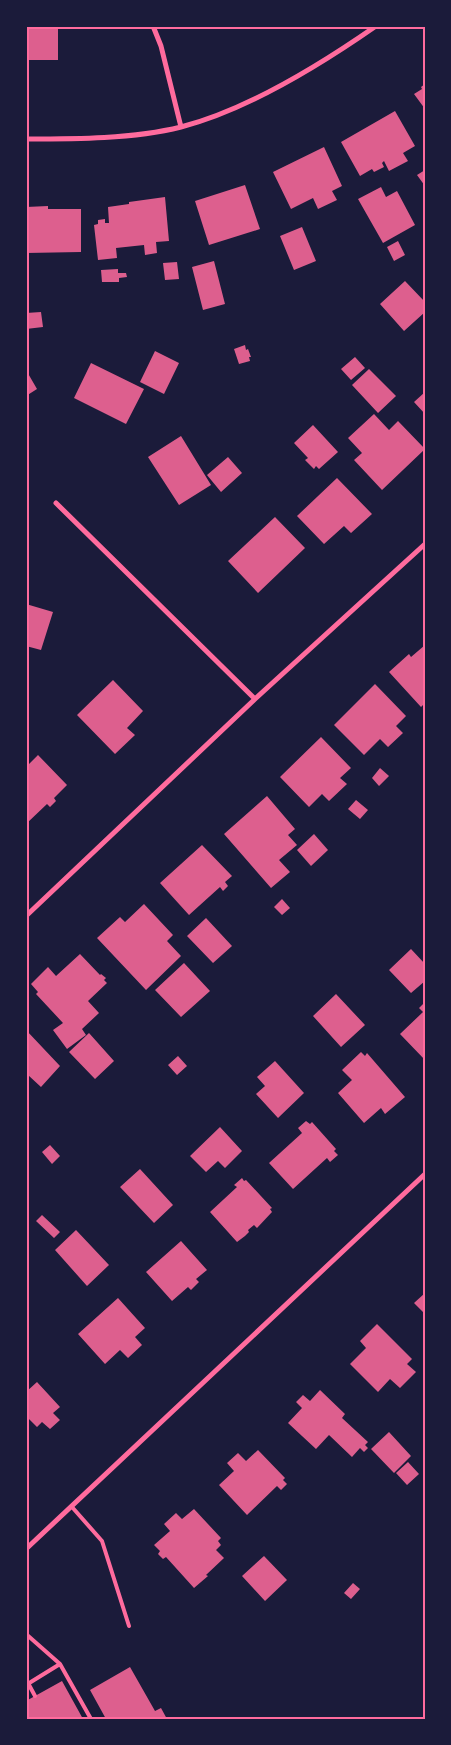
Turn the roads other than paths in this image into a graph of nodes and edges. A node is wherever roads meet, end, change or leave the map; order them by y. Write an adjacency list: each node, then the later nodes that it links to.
1 (153, 26): 3 (street)
2 (376, 26): 3 (street)
3 (181, 127): 4 (street)
4 (26, 139)
5 (56, 503): 7 (street)
6 (425, 544): 7 (street)
7 (255, 699): 8 (street)
8 (26, 916)
9 (425, 1174): 10 (street)
10 (72, 1507): 11 (street); 12 (lane)
11 (26, 1549)
12 (129, 1626)
13 (26, 1634): 14 (lane)
14 (60, 1664): 15 (lane); 17 (lane)
15 (27, 1684): 16 (lane)
16 (35, 1696)
17 (91, 1719)

